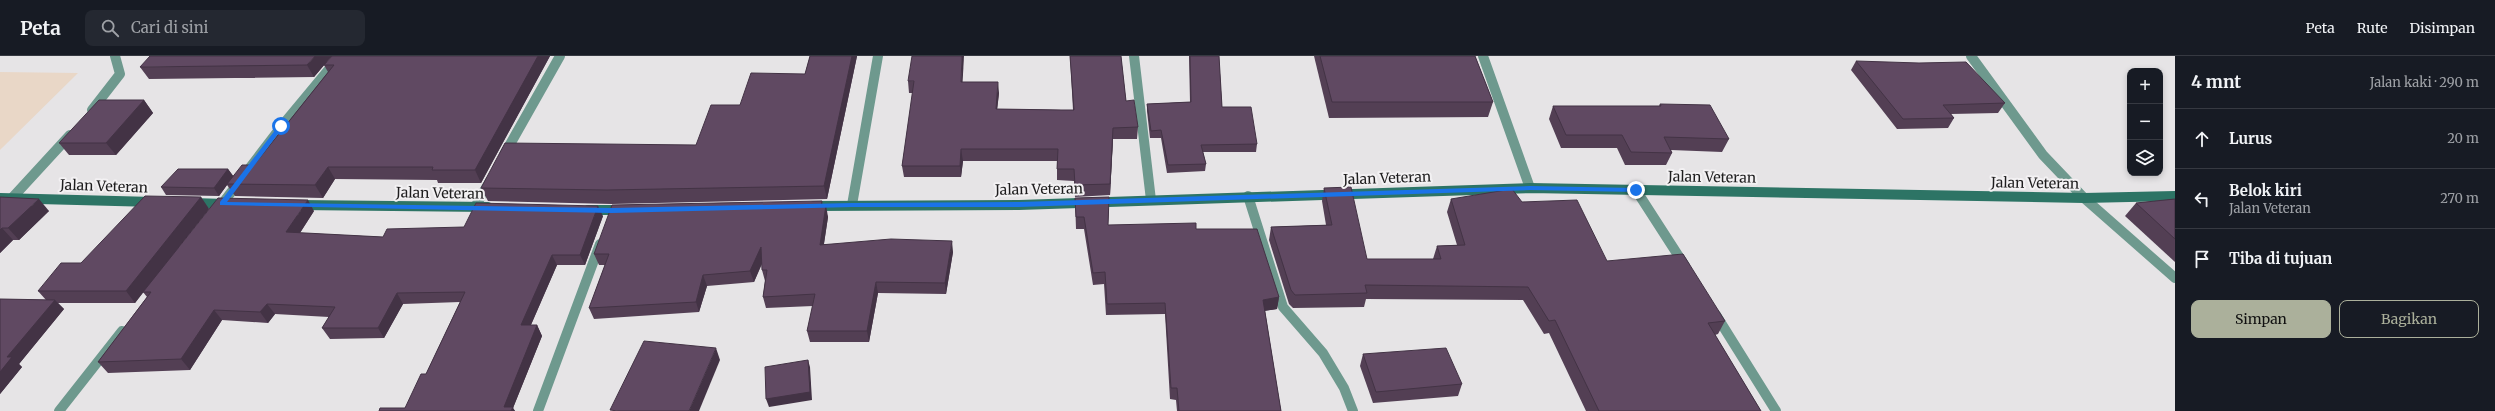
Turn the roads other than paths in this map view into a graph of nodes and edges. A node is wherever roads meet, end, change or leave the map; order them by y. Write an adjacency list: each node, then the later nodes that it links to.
1 (115, 56): 14 (street)
2 (340, 56): 20 (street)
3 (560, 56): 8 (street)
4 (878, 56): 23 (street)
5 (1134, 56): 17 (street)
6 (1483, 56): 10 (street)
7 (1971, 56): 16 (street)
8 (501, 161)
9 (493, 174): 25 (street)
10 (1530, 188): 11 (main road, Jalan Veteran); 12 (main road, Jalan Veteran)
11 (1636, 190): 16 (main road, Jalan Veteran); 31 (street)
12 (1248, 196): 17 (main road, Jalan Veteran); 37 (street)
13 (2175, 196): 16 (main road, Jalan Veteran)
14 (14, 197): 15 (main road, Jalan Veteran); 18 (main road, Jalan Veteran)
15 (0, 198)
16 (2084, 198): 32 (street)
17 (1151, 200): 23 (main road, Jalan Veteran)
18 (168, 202)
19 (183, 203): 20 (main road)
20 (222, 204): 21 (main road); 29 (street)
21 (238, 204)
22 (285, 205): 25 (main road, Jalan Veteran)
23 (852, 205): 24 (main road, Jalan Veteran)
24 (806, 206)
25 (475, 207): 26 (main road, Jalan Veteran)
26 (498, 208)
27 (574, 209): 28 (main road)
28 (636, 210)
29 (212, 216)
30 (604, 233): 36 (street)
31 (1689, 273)
32 (2175, 278)
33 (1710, 306): 38 (street)
34 (128, 323): 35 (street)
35 (59, 411)
36 (538, 411)
37 (1353, 411)
38 (1776, 411)

